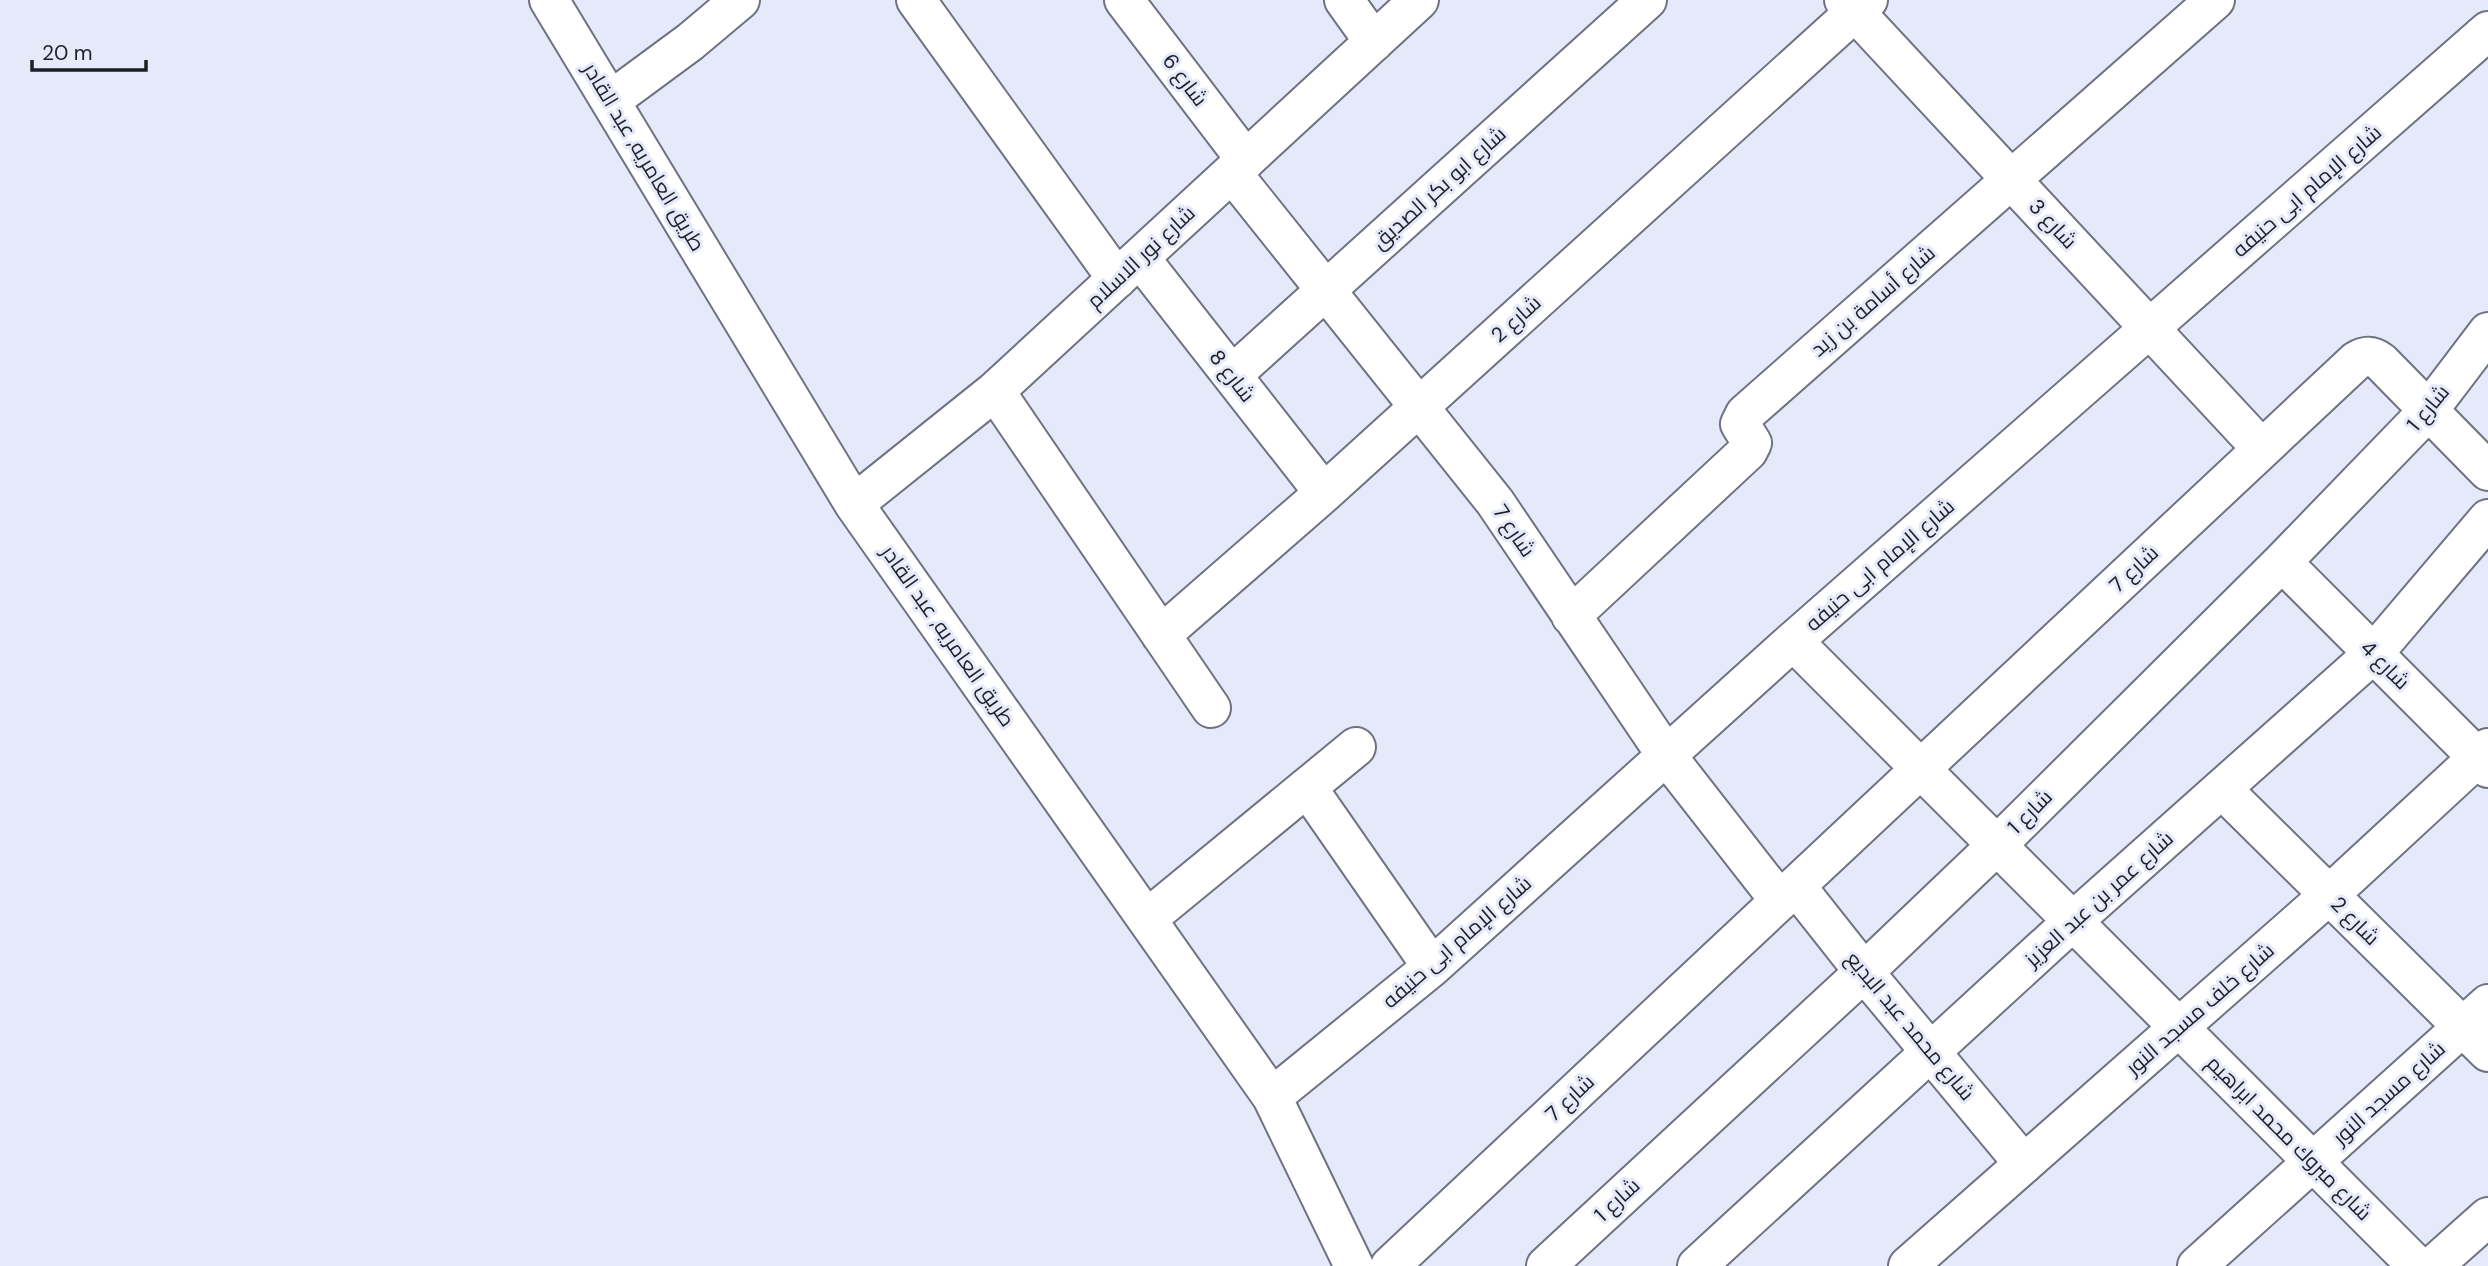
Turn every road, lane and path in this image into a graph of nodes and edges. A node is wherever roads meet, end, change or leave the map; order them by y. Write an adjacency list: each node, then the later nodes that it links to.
1 (549, 0): 12 (street, طريق العامريه, عبد القادر)
2 (916, 0): 15 (street, شارع 8)
3 (1343, 0): 11 (street)
4 (1419, 0): 11 (street, شارع نور الاسلام)
5 (1647, 0): 16 (street, شارع ابو بكر الصديق)
6 (2215, 0): 14 (street, شارع أسامة بن زيد)
7 (728, 4): 12 (street)
8 (1855, 4): 14 (street, شارع 3); 21 (street, شارع 2)
9 (1139, 6): 13 (street, شارع 6)
10 (2488, 31): 17 (street, شارع الإمام ابى حنيفه)
11 (1374, 42): 13 (street, شارع نور الاسلام)
12 (610, 101): 26 (street, طريق العامريه, عبد القادر)
13 (1239, 167): 15 (street, شارع نور الاسلام); 16 (street, شارع 7)
14 (2011, 179): 17 (street, شارع 3); 29 (street, شارع أسامة بن زيد)
15 (1129, 268): 19 (street, شارع 8); 20 (street, شارع نور الاسلام)
16 (1326, 290): 19 (street, شارع ابو بكر الصديق); 21 (street, شارع 7)
17 (2151, 329): 23 (street, شارع 3); 31 (street, شارع الإمام ابى حنيفه)
18 (2488, 332): 22 (street, شارع 1)
19 (1232, 375): 25 (street, شارع 8)
20 (995, 391): 26 (street, شارع نور الاسلام); 30 (street)
21 (1419, 407): 25 (street, شارع 2); 29 (street, شارع 7)
22 (2428, 411): 23 (street, شارع 7); 24 (street, شارع 7); 28 (street, شارع 1)
23 (2262, 449): 37 (street, شارع 7)
24 (2488, 471)
25 (1324, 493): 30 (street, شارع 2)
26 (854, 504): 43 (street, طريق العامريه, عبد القادر)
27 (2488, 519): 32 (street, شارع عمر بن عبد العزيز)
28 (2282, 562): 32 (street, شارع 4); 40 (street, شارع 1)
29 (1571, 616): 35 (street, شارع 7)
30 (1161, 635): 33 (street)
31 (1793, 641): 35 (street, شارع الإمام ابى حنيفه); 37 (street, شارع مبروك محمد ابراهيم)
32 (2374, 653): 36 (street, شارع 4); 39 (street, شارع عمر بن عبد العزيز)
33 (1211, 708)
34 (1356, 747): 38 (street)
35 (1666, 755): 41 (street, شارع 7); 45 (street, شارع الإمام ابى حنيفه)
36 (2485, 758): 42 (street, شارع خلف مسجد النور)
37 (1920, 769): 40 (street, شارع مبروك محمد ابراهيم); 41 (street, شارع 7)
38 (1307, 787): 43 (street); 45 (street)
39 (2221, 789): 42 (street, شارع 2); 44 (street, شارع عمر بن عبد العزيز)
40 (1996, 846): 44 (street, شارع مبروك محمد ابراهيم); 46 (street, شارع 1)
41 (1788, 893): 46 (street, شارع محمد عبد البديع); 55 (street, شارع 7)
42 (2329, 895): 47 (street, شارع خلف مسجد النور); 48 (street, شارع 2)
43 (1148, 918): 50 (street, طريق العامريه, عبد القادر)
44 (2072, 922): 47 (street, شارع مبروك محمد ابراهيم); 49 (street, شارع عمر بن عبد العزيز)
45 (1432, 967): 50 (street, شارع الإمام ابى حنيفه)
46 (1864, 972): 49 (street, شارع محمد عبد البديع); 56 (street, شارع 1)
47 (2179, 1028): 51 (street, شارع مبروك محمد ابراهيم); 52 (street, شارع خلف مسجد النور)
48 (2479, 1028): 51 (street, شارع مسجد النور)
49 (1932, 1052): 52 (street, شارع محمد عبد البديع); 57 (street, شارع عمر بن عبد العزيز)
50 (1272, 1097): 54 (street, طريق العامريه, عبد القادر)
51 (2313, 1162): 59 (street, شارع مسجد النور); 60 (street, شارع مبروك محمد ابراهيم)
52 (2024, 1164): 58 (street, شارع خلف مسجد النور)
53 (2488, 1217): 61 (street)
54 (1353, 1266)
55 (1390, 1266)
56 (1546, 1266)
57 (1697, 1266)
58 (1908, 1266)
59 (2197, 1266)
60 (2417, 1266)
61 (2433, 1266)

